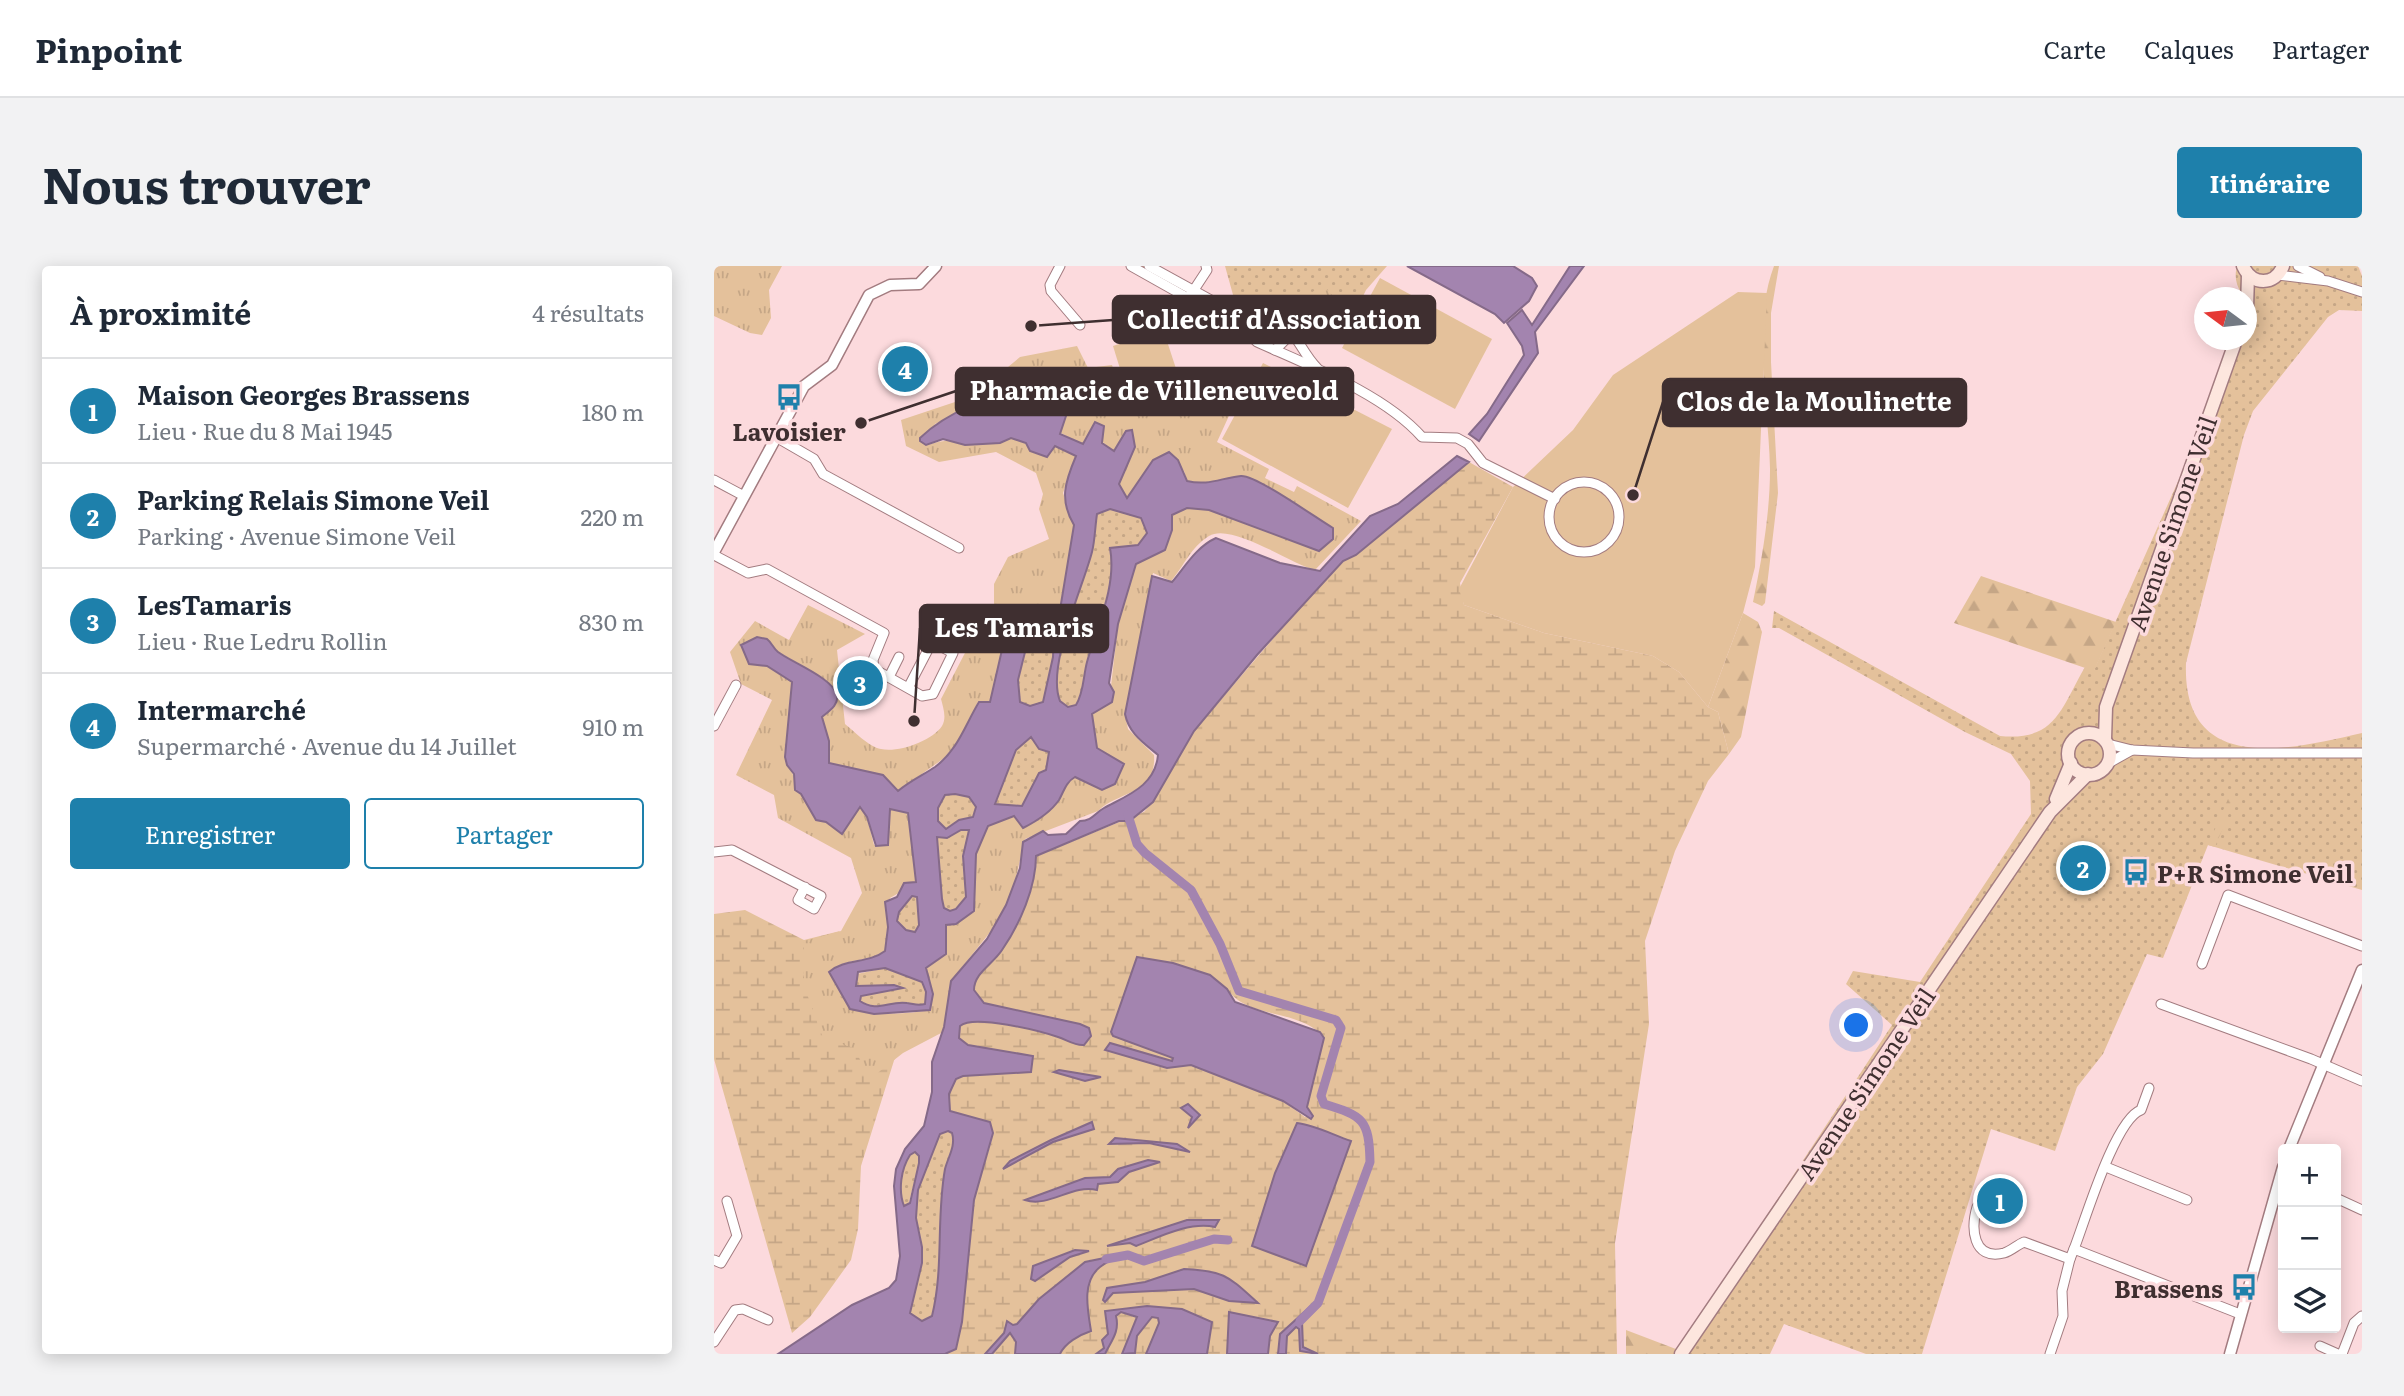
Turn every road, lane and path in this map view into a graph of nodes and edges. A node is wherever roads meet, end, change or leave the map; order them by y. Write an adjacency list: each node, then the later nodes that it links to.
1 (936, 266): 20 (street)
2 (1060, 266): 16 (street)
3 (1131, 266): 13 (street)
4 (1149, 266): 13 (street)
5 (1206, 266): 13 (street)
6 (2298, 266): 10 (street)
7 (2246, 270): 9 (main road)
8 (2281, 271): 9 (main road); 10 (street)
9 (2263, 281): 11 (main road)
10 (2328, 281): 12 (street)
11 (2257, 292)
12 (2362, 292)
13 (1192, 295): 14 (street); 15 (street); 17 (street)
14 (1184, 316)
15 (1292, 325): 17 (street); 19 (street)
16 (1080, 326)
17 (1275, 350): 19 (street)
18 (2232, 350): 30 (main road, Avenue Simone Veil)
19 (1321, 372): 23 (street)
20 (776, 437): 22 (street); 24 (street)
21 (714, 480): 22 (street)
22 (744, 496): 25 (street)
23 (1555, 499): 23 (street)
24 (959, 548)
25 (714, 554): 27 (street)
26 (899, 657): 27 (street)
27 (889, 677): 29 (street)
28 (736, 685): 31 (street)
29 (908, 688): 29 (street)
30 (2106, 707): 32 (main road); 33 (main road)
31 (714, 726)
32 (2086, 733): 33 (main road); 36 (main road)
33 (2106, 742): 34 (street); 37 (main road)
34 (2132, 750): 35 (street); 37 (street)
35 (2362, 753)
36 (2071, 763): 38 (main road); 39 (main road)
37 (2107, 764): 38 (main road)
38 (2088, 774): 39 (main road)
39 (2050, 812): 64 (main road, Avenue Simone Veil)
40 (714, 852): 41 (street)
41 (804, 887)
42 (2362, 946): 43 (street)
43 (2202, 964)
44 (2362, 970): 46 (street)
45 (2161, 1004): 46 (street)
46 (2323, 1064): 47 (street); 49 (street)
47 (2362, 1081)
48 (2149, 1088): 50 (street)
49 (2291, 1144)
50 (2106, 1167): 52 (street); 57 (street)
51 (2278, 1189): 59 (street)
52 (2187, 1200)
53 (2341, 1200): 56 (street)
54 (727, 1202): 58 (street)
55 (1977, 1207): 57 (street)
56 (2362, 1210)
57 (2072, 1254): 59 (street); 65 (street)
58 (714, 1260)
59 (2240, 1314): 66 (street)
60 (2362, 1316): 67 (street)
61 (768, 1321): 62 (street)
62 (714, 1342)
63 (2320, 1346): 67 (street)
64 (1681, 1354)
65 (2050, 1354)
66 (2230, 1354)
67 (2340, 1354)

